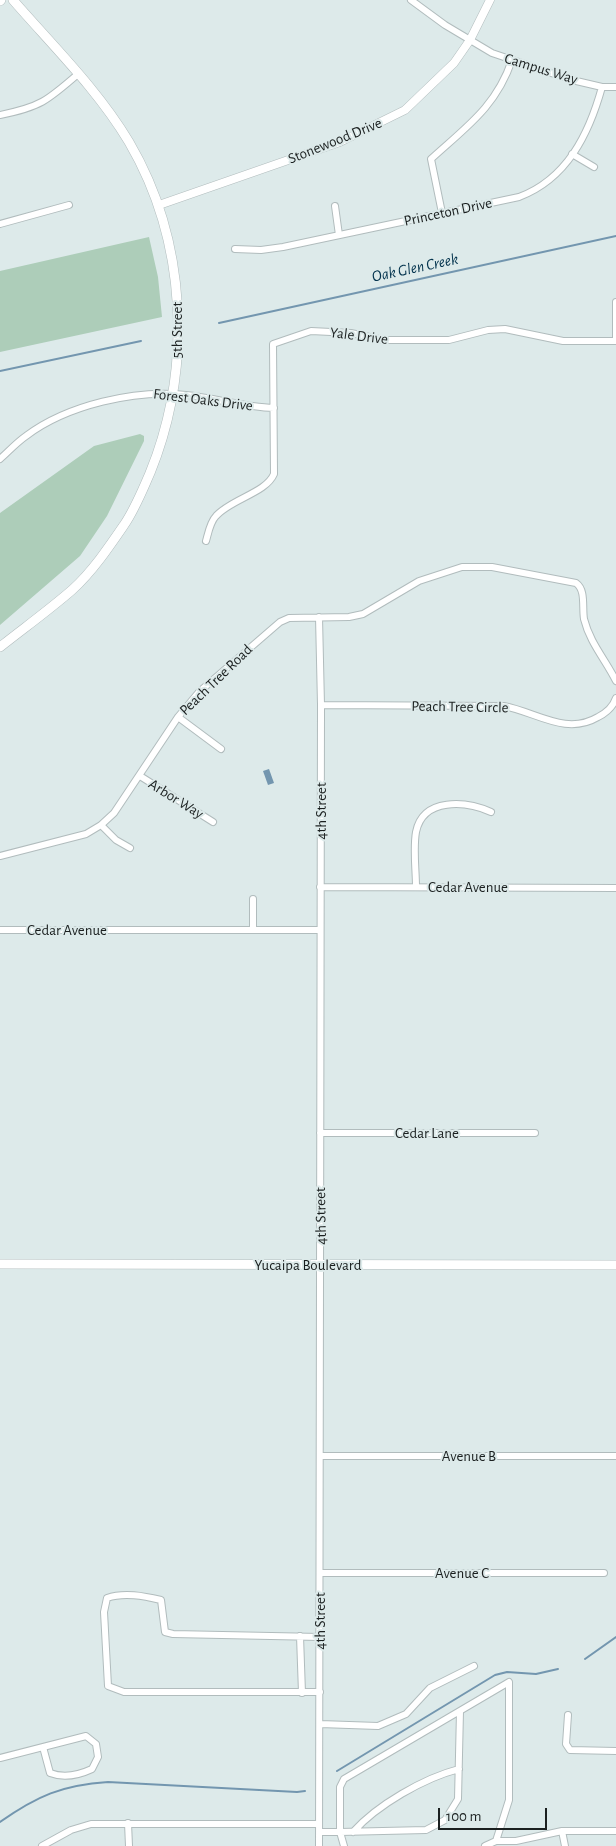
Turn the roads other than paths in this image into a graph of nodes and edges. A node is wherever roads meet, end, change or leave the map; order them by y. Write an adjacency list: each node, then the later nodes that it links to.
1 (13, 0): 6 (main road, 5th Street)
2 (410, 0): 4 (street, Campus Way)
3 (490, 0): 4 (street, Stonewood Drive)
4 (470, 40): 5 (street, Campus Way); 12 (street, Stonewood Drive)
5 (512, 60): 7 (street, Campus Way); 15 (street)
6 (78, 74): 9 (street); 12 (main road, 5th Street)
7 (602, 87): 8 (street, Campus Way); 10 (street, Princeton Drive)
8 (616, 87)
9 (0, 115)
10 (572, 154): 11 (street); 15 (street, Princeton Drive)
11 (594, 167)
12 (159, 204): 21 (main road, 5th Street)
13 (69, 205): 16 (street)
14 (335, 206): 17 (street)
15 (442, 213): 17 (street, Princeton Drive)
16 (0, 224)
17 (340, 235): 18 (street, Princeton Drive)
18 (235, 249)
19 (616, 302): 20 (street)
20 (616, 341): 22 (street, Yale Drive)
21 (173, 394): 22 (street, Forest Oaks Drive); 23 (street, Forest Oaks Drive); 26 (main road, 5th Street)
22 (274, 408): 24 (street, Yale Drive)
23 (0, 459)
24 (206, 541)
25 (319, 617): 27 (street); 29 (street, 4th Street); 30 (street, Peach Tree Road)
26 (0, 647)
27 (616, 681)
28 (616, 698): 29 (street, Peach Tree Circle)
29 (321, 705): 38 (street, 4th Street)
30 (178, 717): 31 (street); 32 (street, Peach Tree Road)
31 (221, 749)
32 (140, 776): 34 (street, Arbor Way); 35 (street, Peach Tree Road)
33 (491, 812): 39 (street)
34 (213, 822)
35 (101, 825): 36 (street); 37 (street, Peach Tree Road)
36 (130, 848)
37 (0, 856)
38 (320, 887): 39 (street, Cedar Avenue); 44 (street, 4th Street)
39 (416, 887): 40 (street, Cedar Avenue)
40 (616, 888)
41 (253, 899): 43 (street)
42 (0, 930): 43 (street, Cedar Avenue)
43 (253, 930): 44 (street, Cedar Avenue)
44 (320, 930): 45 (street, 4th Street)
45 (320, 1134): 46 (street, Cedar Lane); 49 (street, 4th Street)
46 (535, 1134)
47 (0, 1264): 49 (main road, Yucaipa Boulevard)
48 (616, 1264): 49 (main road, Yucaipa Boulevard)
49 (322, 1265): 50 (street, 4th Street)
50 (321, 1456): 51 (street, Avenue B); 53 (street, 4th Street)
51 (616, 1456)
52 (604, 1573): 53 (street, Avenue C)
53 (320, 1574): 55 (street, 4th Street)
54 (300, 1636): 55 (street); 58 (street); 58 (street)
55 (320, 1636): 57 (street, 4th Street)
56 (474, 1666): 61 (street)
57 (320, 1692): 58 (street); 61 (street, 4th Street)
58 (302, 1693)
59 (460, 1711): 65 (street); 70 (street); 72 (street)
60 (568, 1715): 63 (street)
61 (320, 1724): 67 (street, 4th Street)
62 (43, 1747): 62 (street); 64 (street)
63 (616, 1751)
64 (0, 1758)
65 (459, 1769): 71 (street); 71 (street)
66 (128, 1823): 67 (street); 73 (street); 74 (street)
67 (319, 1828): 70 (street); 75 (street, 4th Street)
68 (562, 1831): 69 (street); 72 (street); 78 (street)
69 (616, 1831)
70 (340, 1832): 71 (street); 76 (street)
71 (353, 1832)
72 (496, 1841): 77 (street)
73 (42, 1846)
74 (129, 1846)
75 (319, 1846)
76 (344, 1846)
77 (485, 1846)
78 (565, 1846)

